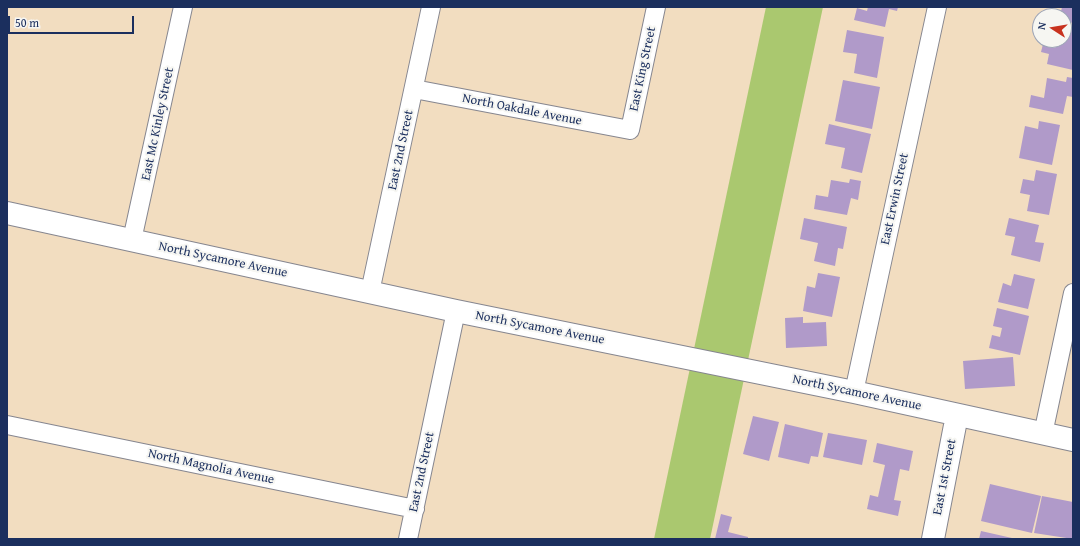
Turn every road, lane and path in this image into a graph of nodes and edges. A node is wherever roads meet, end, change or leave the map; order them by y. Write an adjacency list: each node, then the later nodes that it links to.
1 (183, 7): 8 (street, East Mc Kinley Street)
2 (431, 7): 5 (street, East 2nd Street)
3 (656, 7): 6 (street, East King Street)
4 (936, 7): 12 (street, East Erwin Street)
5 (414, 89): 6 (street, North Oakdale Avenue); 9 (street, East 2nd Street)
6 (630, 130)
7 (7, 212): 8 (street, North Sycamore Avenue)
8 (132, 240): 9 (street, North Sycamore Avenue)
9 (370, 292): 11 (street, North Sycamore Avenue)
10 (1073, 293): 15 (street)
11 (456, 311): 12 (street, North Sycamore Avenue); 17 (street, East 2nd Street)
12 (854, 392): 13 (street, North Sycamore Avenue)
13 (957, 415): 15 (street, North Sycamore Avenue); 19 (street, East 1st Street)
14 (7, 425): 17 (street, North Magnolia Avenue)
15 (1043, 434): 16 (street, North Sycamore Avenue)
16 (1073, 440)
17 (415, 509): 18 (street, East 2nd Street)
18 (408, 539)
19 (933, 539)

